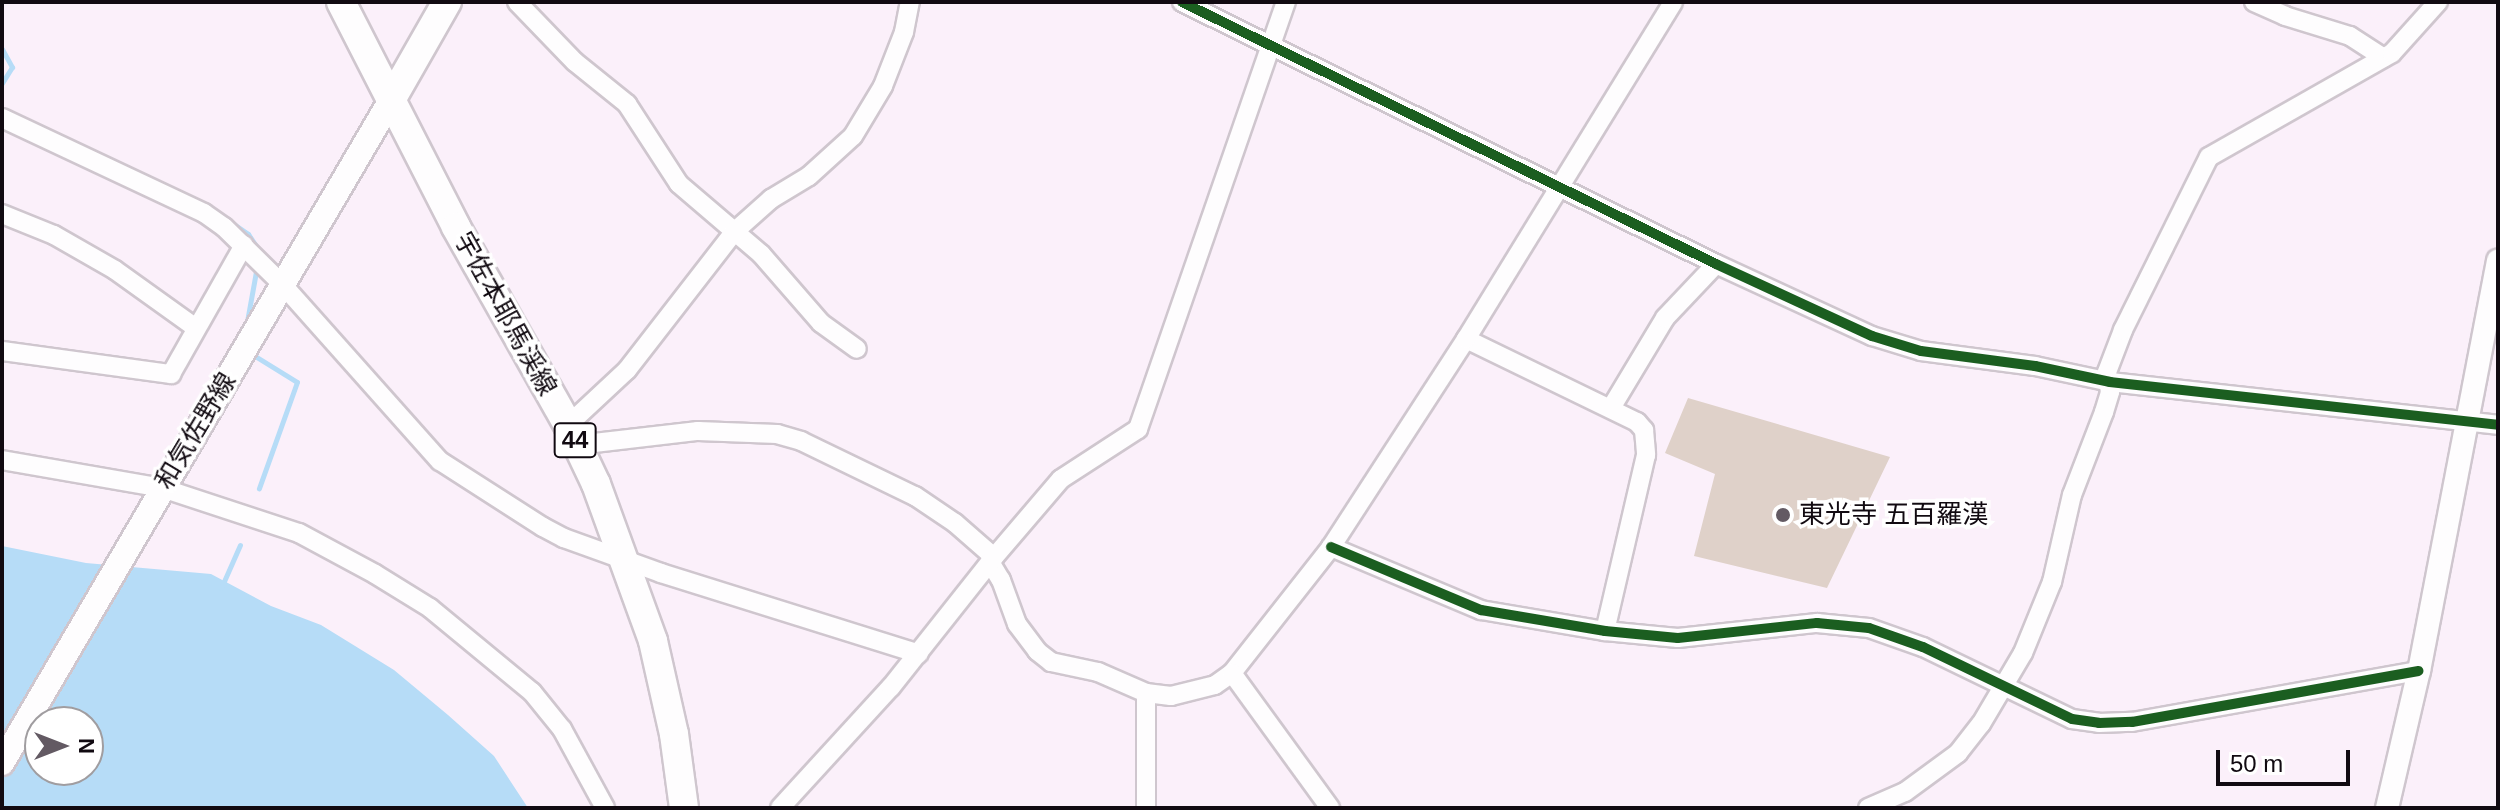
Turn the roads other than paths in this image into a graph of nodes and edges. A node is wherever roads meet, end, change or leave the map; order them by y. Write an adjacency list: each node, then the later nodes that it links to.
1 (341, 2): 12 (main road, 宇佐本耶馬渓線 / 44)
2 (447, 2): 12 (main road)
3 (517, 2): 16 (street)
4 (910, 2): 16 (street)
5 (1182, 2): 10 (street)
6 (1286, 2): 10 (street)
7 (1673, 2): 14 (street)
8 (2254, 2): 11 (street)
9 (2438, 2): 11 (street)
10 (1271, 45): 14 (street); 34 (street)
11 (2384, 58): 25 (street)
12 (391, 100): 20 (main road, 和気佐野線); 29 (main road, 宇佐本耶馬渓線 / 44)
13 (2, 118): 17 (street)
14 (1559, 185): 19 (street); 22 (street)
15 (2, 214): 21 (street)
16 (734, 232): 23 (street); 29 (street)
17 (244, 245): 20 (street); 21 (street)
18 (2498, 261): 27 (street)
19 (1716, 264): 25 (street); 26 (street)
20 (283, 285): 31 (main road, 和気佐野線); 33 (street)
21 (196, 328): 24 (street)
22 (1466, 339): 26 (street); 32 (street)
23 (857, 349)
24 (2, 351)
25 (2110, 382): 27 (street); 39 (street)
26 (1611, 408): 35 (street)
27 (2468, 422): 28 (street); 37 (street)
28 (2498, 425)
29 (573, 437): 33 (main road, 宇佐本耶馬渓線 / 44); 34 (street)
30 (2, 460): 31 (street)
31 (160, 493): 41 (main road, 和気佐野線); 42 (street)
32 (1331, 547): 35 (street); 38 (street)
33 (624, 560): 36 (street); 43 (main road, 宇佐本耶馬渓線 / 44)
34 (992, 560): 36 (street); 40 (street)
35 (1605, 631): 39 (street)
36 (919, 654): 44 (street)
37 (2419, 671): 39 (street); 48 (street)
38 (1232, 673): 40 (street); 46 (street)
39 (2004, 688): 47 (street)
40 (1146, 693): 45 (street)
41 (2, 763)
42 (605, 808)
43 (684, 808)
44 (780, 808)
45 (1146, 808)
46 (1330, 808)
47 (1868, 808)
48 (2387, 808)

